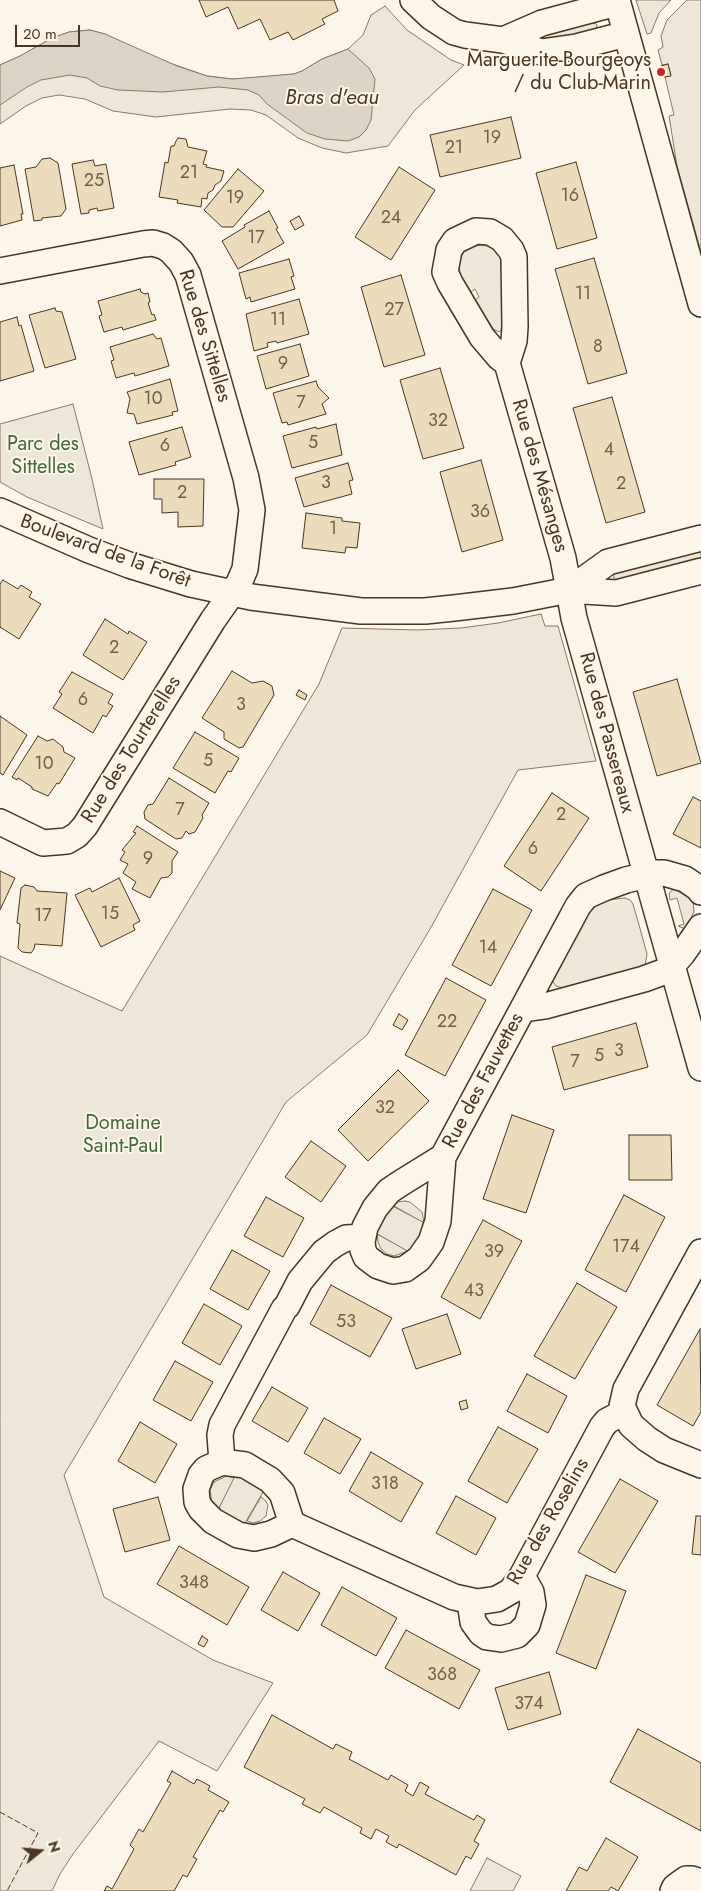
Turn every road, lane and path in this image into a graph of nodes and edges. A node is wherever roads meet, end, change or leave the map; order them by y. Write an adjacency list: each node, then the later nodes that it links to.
1 (413, 0): 4 (street)
2 (617, 2): 3 (street); 4 (street)
3 (626, 34): 4 (street); 6 (street)
4 (503, 40)
5 (0, 270): 12 (street, Rue des Sittelles)
6 (701, 304)
7 (508, 363): 7 (street); 11 (street, Rue des Mésanges)
8 (0, 511): 12 (street, Boulevard de la Forêt)
9 (701, 538): 11 (street, Boulevard de la Forêt)
10 (701, 571): 11 (street, Boulevard de la Forêt)
11 (569, 590): 12 (street, Boulevard de la Forêt); 14 (street, Rue des Passereaux)
12 (231, 594): 13 (street, Rue des Tourterelles)
13 (0, 822)
14 (646, 875): 15 (street); 17 (street, Rue des Passereaux); 18 (street, Rue des Fauvettes)
15 (701, 892)
16 (701, 928): 17 (street)
17 (671, 967): 18 (street, Rue des Fauvettes); 19 (street, Rue des Passereaux)
18 (525, 1006): 20 (street, Rue des Fauvettes)
19 (701, 1068)
20 (443, 1157): 21 (street, Rue des Fauvettes); 21 (street, Rue des Fauvettes)
21 (363, 1238): 24 (street)
22 (701, 1252): 23 (street)
23 (624, 1412): 25 (street); 27 (street, Rue des Roselins)
24 (222, 1462): 26 (street); 26 (street)
25 (701, 1465)
26 (292, 1524): 28 (street, Rue des Roselins)
27 (522, 1576): 28 (street, Rue des Roselins); 28 (street)
28 (470, 1601)
29 (701, 1882): 30 (street)
30 (673, 1891)

